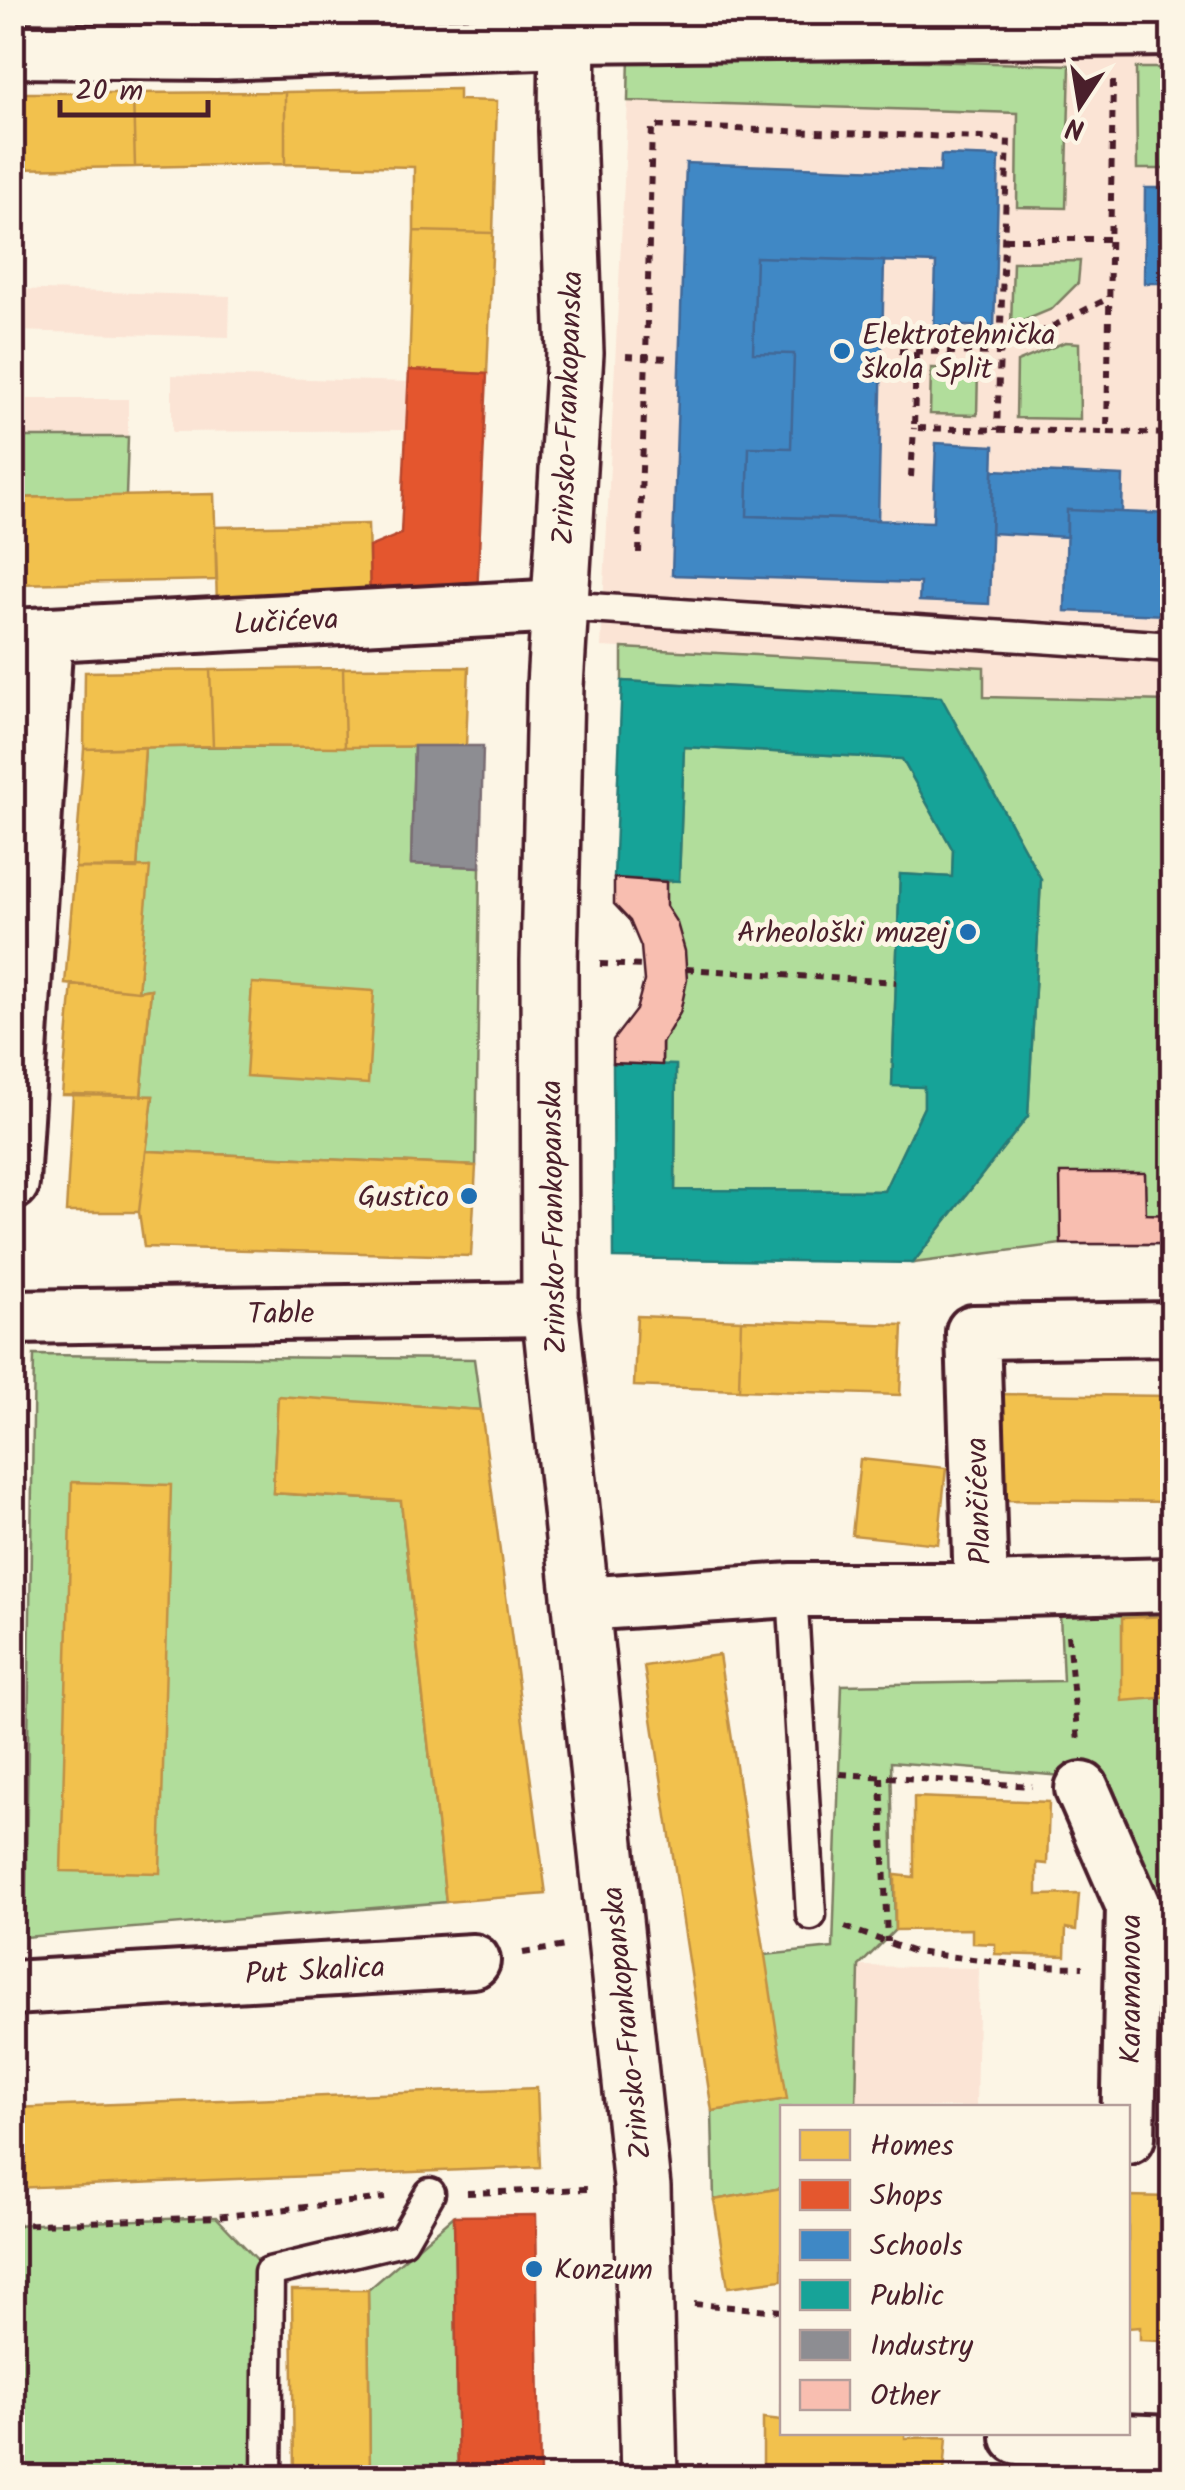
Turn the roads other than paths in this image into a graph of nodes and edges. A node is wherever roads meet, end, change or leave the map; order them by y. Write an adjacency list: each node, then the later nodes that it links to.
1 (568, 27): 2 (street); 3 (street); 4 (street, Zrinsko-Frankopanska)
2 (1172, 34)
3 (12, 51)
4 (560, 606): 5 (street, Lučićeva); 6 (lane); 8 (street, Zrinsko-Frankopanska)
5 (29, 635): 7 (street)
6 (1172, 647)
7 (12, 1183)
8 (550, 1309): 9 (street, Table); 14 (street, Zrinsko-Frankopanska)
9 (12, 1317)
10 (1172, 1329): 13 (street, Plančićeva)
11 (1172, 1584): 13 (street)
12 (792, 1590): 13 (street, Plančićeva); 14 (street, Plančićeva); 16 (lane)
13 (981, 1590)
14 (582, 1604): 24 (street, Zrinsko-Frankopanska)
15 (1082, 1790): 19 (street, Karamanova)
16 (811, 1915)
17 (473, 1962): 18 (street, Put Skalica)
18 (12, 1988)
19 (1129, 2105)
20 (430, 2193): 23 (lane)
21 (1018, 2435): 22 (street)
22 (1172, 2443)
23 (266, 2478)
24 (649, 2478)

